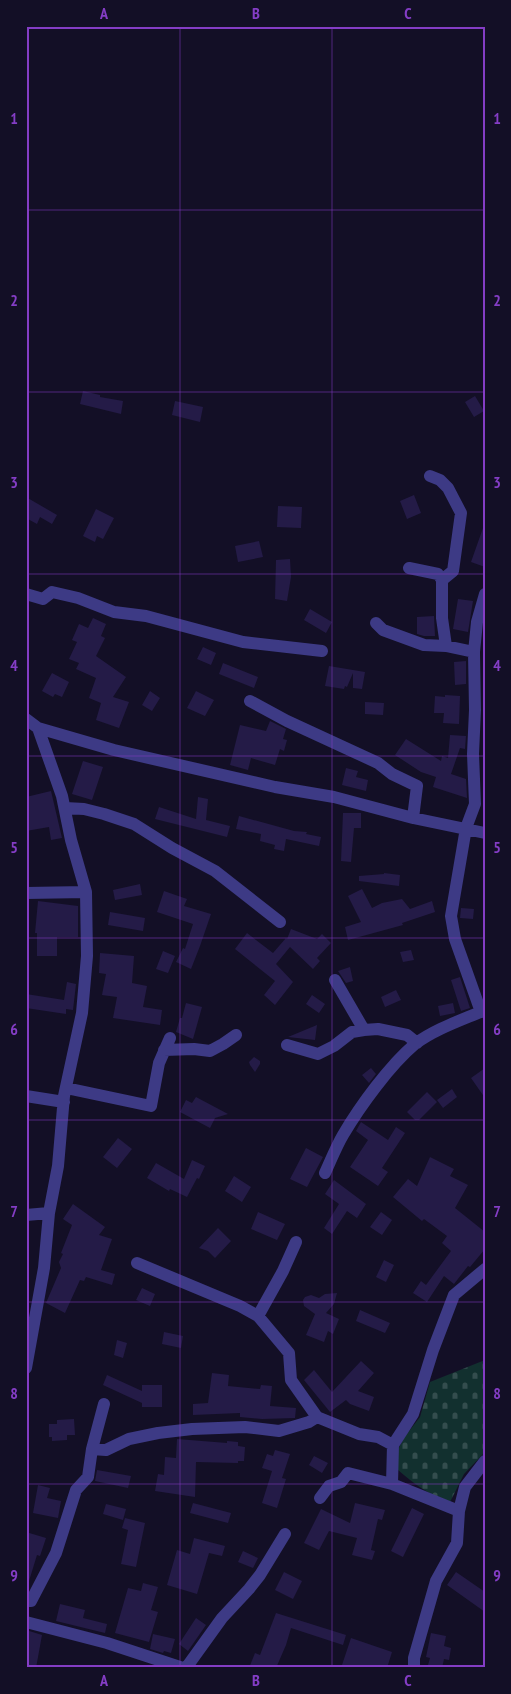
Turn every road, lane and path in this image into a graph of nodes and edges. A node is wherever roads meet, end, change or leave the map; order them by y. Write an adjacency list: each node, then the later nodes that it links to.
1 (430, 476): 3 (street)
2 (409, 568): 3 (street)
3 (442, 580): 7 (street)
4 (26, 594): 8 (street)
5 (485, 594): 9 (street)
6 (376, 623): 7 (street)
7 (446, 646): 9 (street)
8 (322, 651)
9 (480, 653): 11 (street)
10 (250, 701): 15 (street)
11 (480, 709): 16 (street)
12 (26, 719): 13 (street)
13 (38, 728): 14 (street); 15 (street)
14 (65, 808): 18 (street); 20 (street)
15 (413, 818): 16 (street)
16 (466, 828): 17 (street); 22 (street)
17 (485, 833)
18 (86, 892): 19 (street); 29 (street)
19 (26, 893)
20 (280, 922)
21 (335, 980): 23 (street)
22 (483, 1011): 26 (street)
23 (364, 1030): 26 (street); 27 (street)
24 (236, 1035): 28 (street)
25 (170, 1038): 28 (street)
26 (417, 1043): 32 (street)
27 (287, 1045)
28 (164, 1050): 29 (street)
29 (66, 1088): 31 (street)
30 (26, 1096): 31 (street)
31 (64, 1102): 33 (street)
32 (325, 1173)
33 (49, 1213): 34 (street); 39 (street)
34 (26, 1215)
35 (296, 1242): 38 (street)
36 (137, 1263): 38 (street)
37 (485, 1269): 42 (street)
38 (258, 1316): 41 (street)
39 (26, 1368)
40 (104, 1404): 43 (street)
41 (317, 1417): 42 (street); 43 (street)
42 (393, 1445): 45 (street)
43 (92, 1449): 49 (street)
44 (485, 1461): 47 (street)
45 (392, 1484): 46 (street); 47 (street)
46 (320, 1498)
47 (459, 1511): 52 (street)
48 (285, 1534): 51 (street)
49 (26, 1601)
50 (26, 1622): 51 (street)
51 (185, 1668)
52 (414, 1668)

